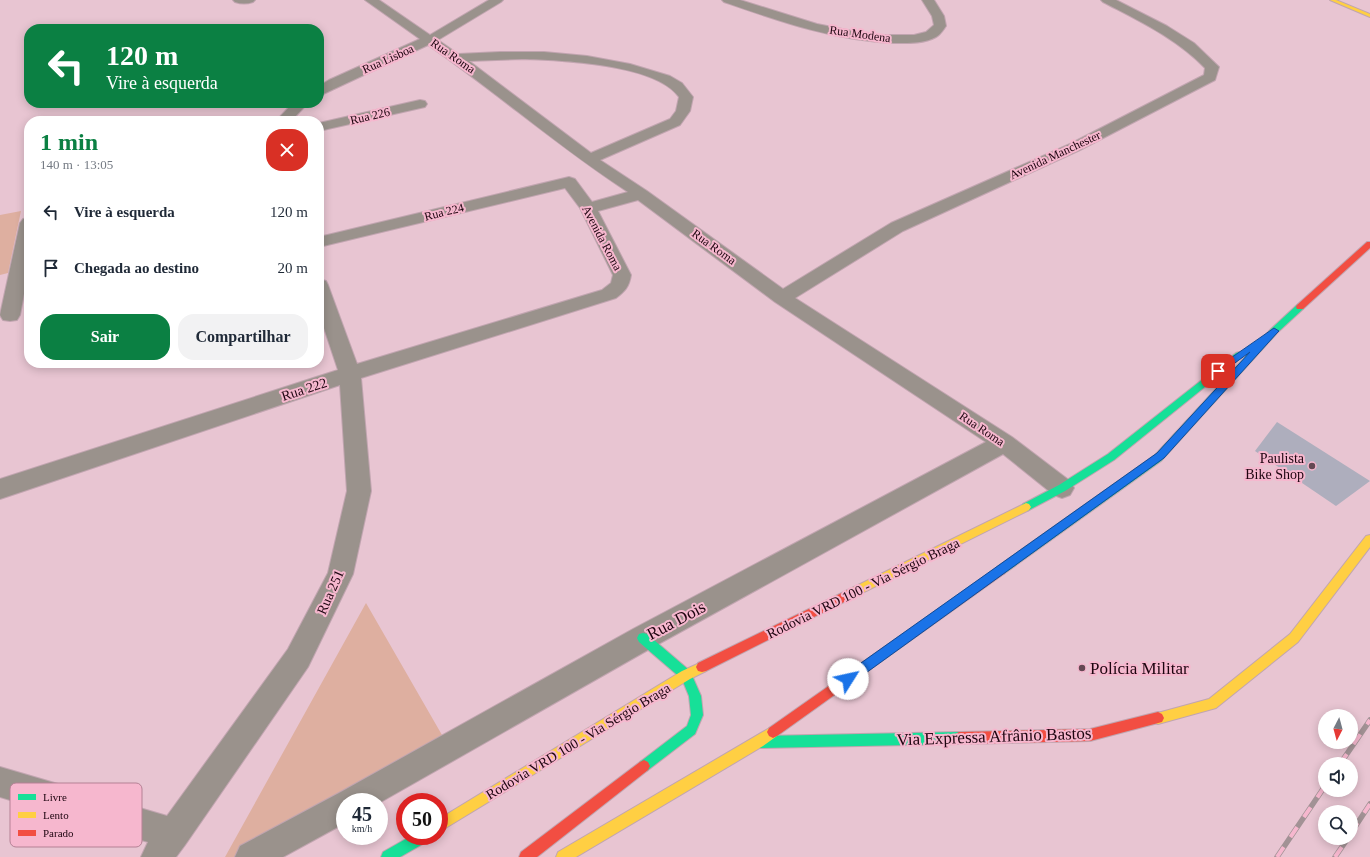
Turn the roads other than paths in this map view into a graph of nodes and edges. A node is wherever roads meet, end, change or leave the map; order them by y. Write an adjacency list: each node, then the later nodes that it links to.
1 (239, 0): 2 (street)
2 (249, 0)
3 (370, 0): 10 (street, Rua Roma)
4 (497, 0): 10 (street, Rua Lisboa)
5 (728, 0): 6 (street, Rua Modena)
6 (928, 0)
7 (1107, 0): 25 (street, Avenida Manchester)
8 (1332, 0): 9 (main road)
9 (1370, 16)
10 (431, 39): 11 (street, Rua Roma); 12 (street, Rua Lisboa)
11 (456, 58): 17 (street, Rua Roma); 17 (street)
12 (324, 89)
13 (420, 104): 16 (street, Rua 226)
14 (296, 108): 15 (street)
15 (288, 116)
16 (324, 126)
17 (589, 159): 19 (street, Rua Roma)
18 (569, 182): 20 (street, Avenida Roma); 21 (street, Rua 224)
19 (641, 194): 20 (street); 25 (street, Rua Roma)
20 (588, 208): 24 (street, Avenida Roma)
21 (324, 241)
22 (24, 243): 28 (street)
23 (1370, 244): 29 (main road, Rodovia VRD 100 - Via Sérgio Braga)
24 (609, 294): 30 (street, Rua 222)
25 (782, 298): 31 (street, Rua Roma)
26 (324, 299): 30 (street, Rua 251)
27 (24, 312): 28 (street)
28 (5, 317)
29 (1274, 331): 32 (main road, Rodovia VRD 100 - Via Sérgio Braga); 37 (main road, Rodovia VRD 100 - Via Sérgio Braga)
30 (350, 374): 33 (street, Rua 222); 45 (street, Rua 251)
31 (1004, 443): 32 (street, Rua Roma); 35 (street, Rua Dois)
32 (1062, 488): 36 (main road, Rodovia VRD 100 - Via Sérgio Braga)
33 (0, 489)
34 (1370, 539): 37 (main road, Via Expressa Afrânio Bastos)
35 (643, 638): 36 (main road); 40 (street, Rua Dois)
36 (686, 675): 42 (main road, Rodovia VRD 100 - Via Sérgio Braga); 48 (main road)
37 (759, 742): 49 (main road, Rodovia VRD 100 - Via Sérgio Braga)
38 (0, 782): 39 (street)
39 (10, 786)
40 (367, 793)
41 (336, 811): 46 (street)
42 (448, 820)
43 (142, 837): 45 (street)
44 (408, 845): 47 (main road)
45 (165, 846)
46 (250, 857)
47 (388, 857)
48 (526, 857)
49 (563, 857)

